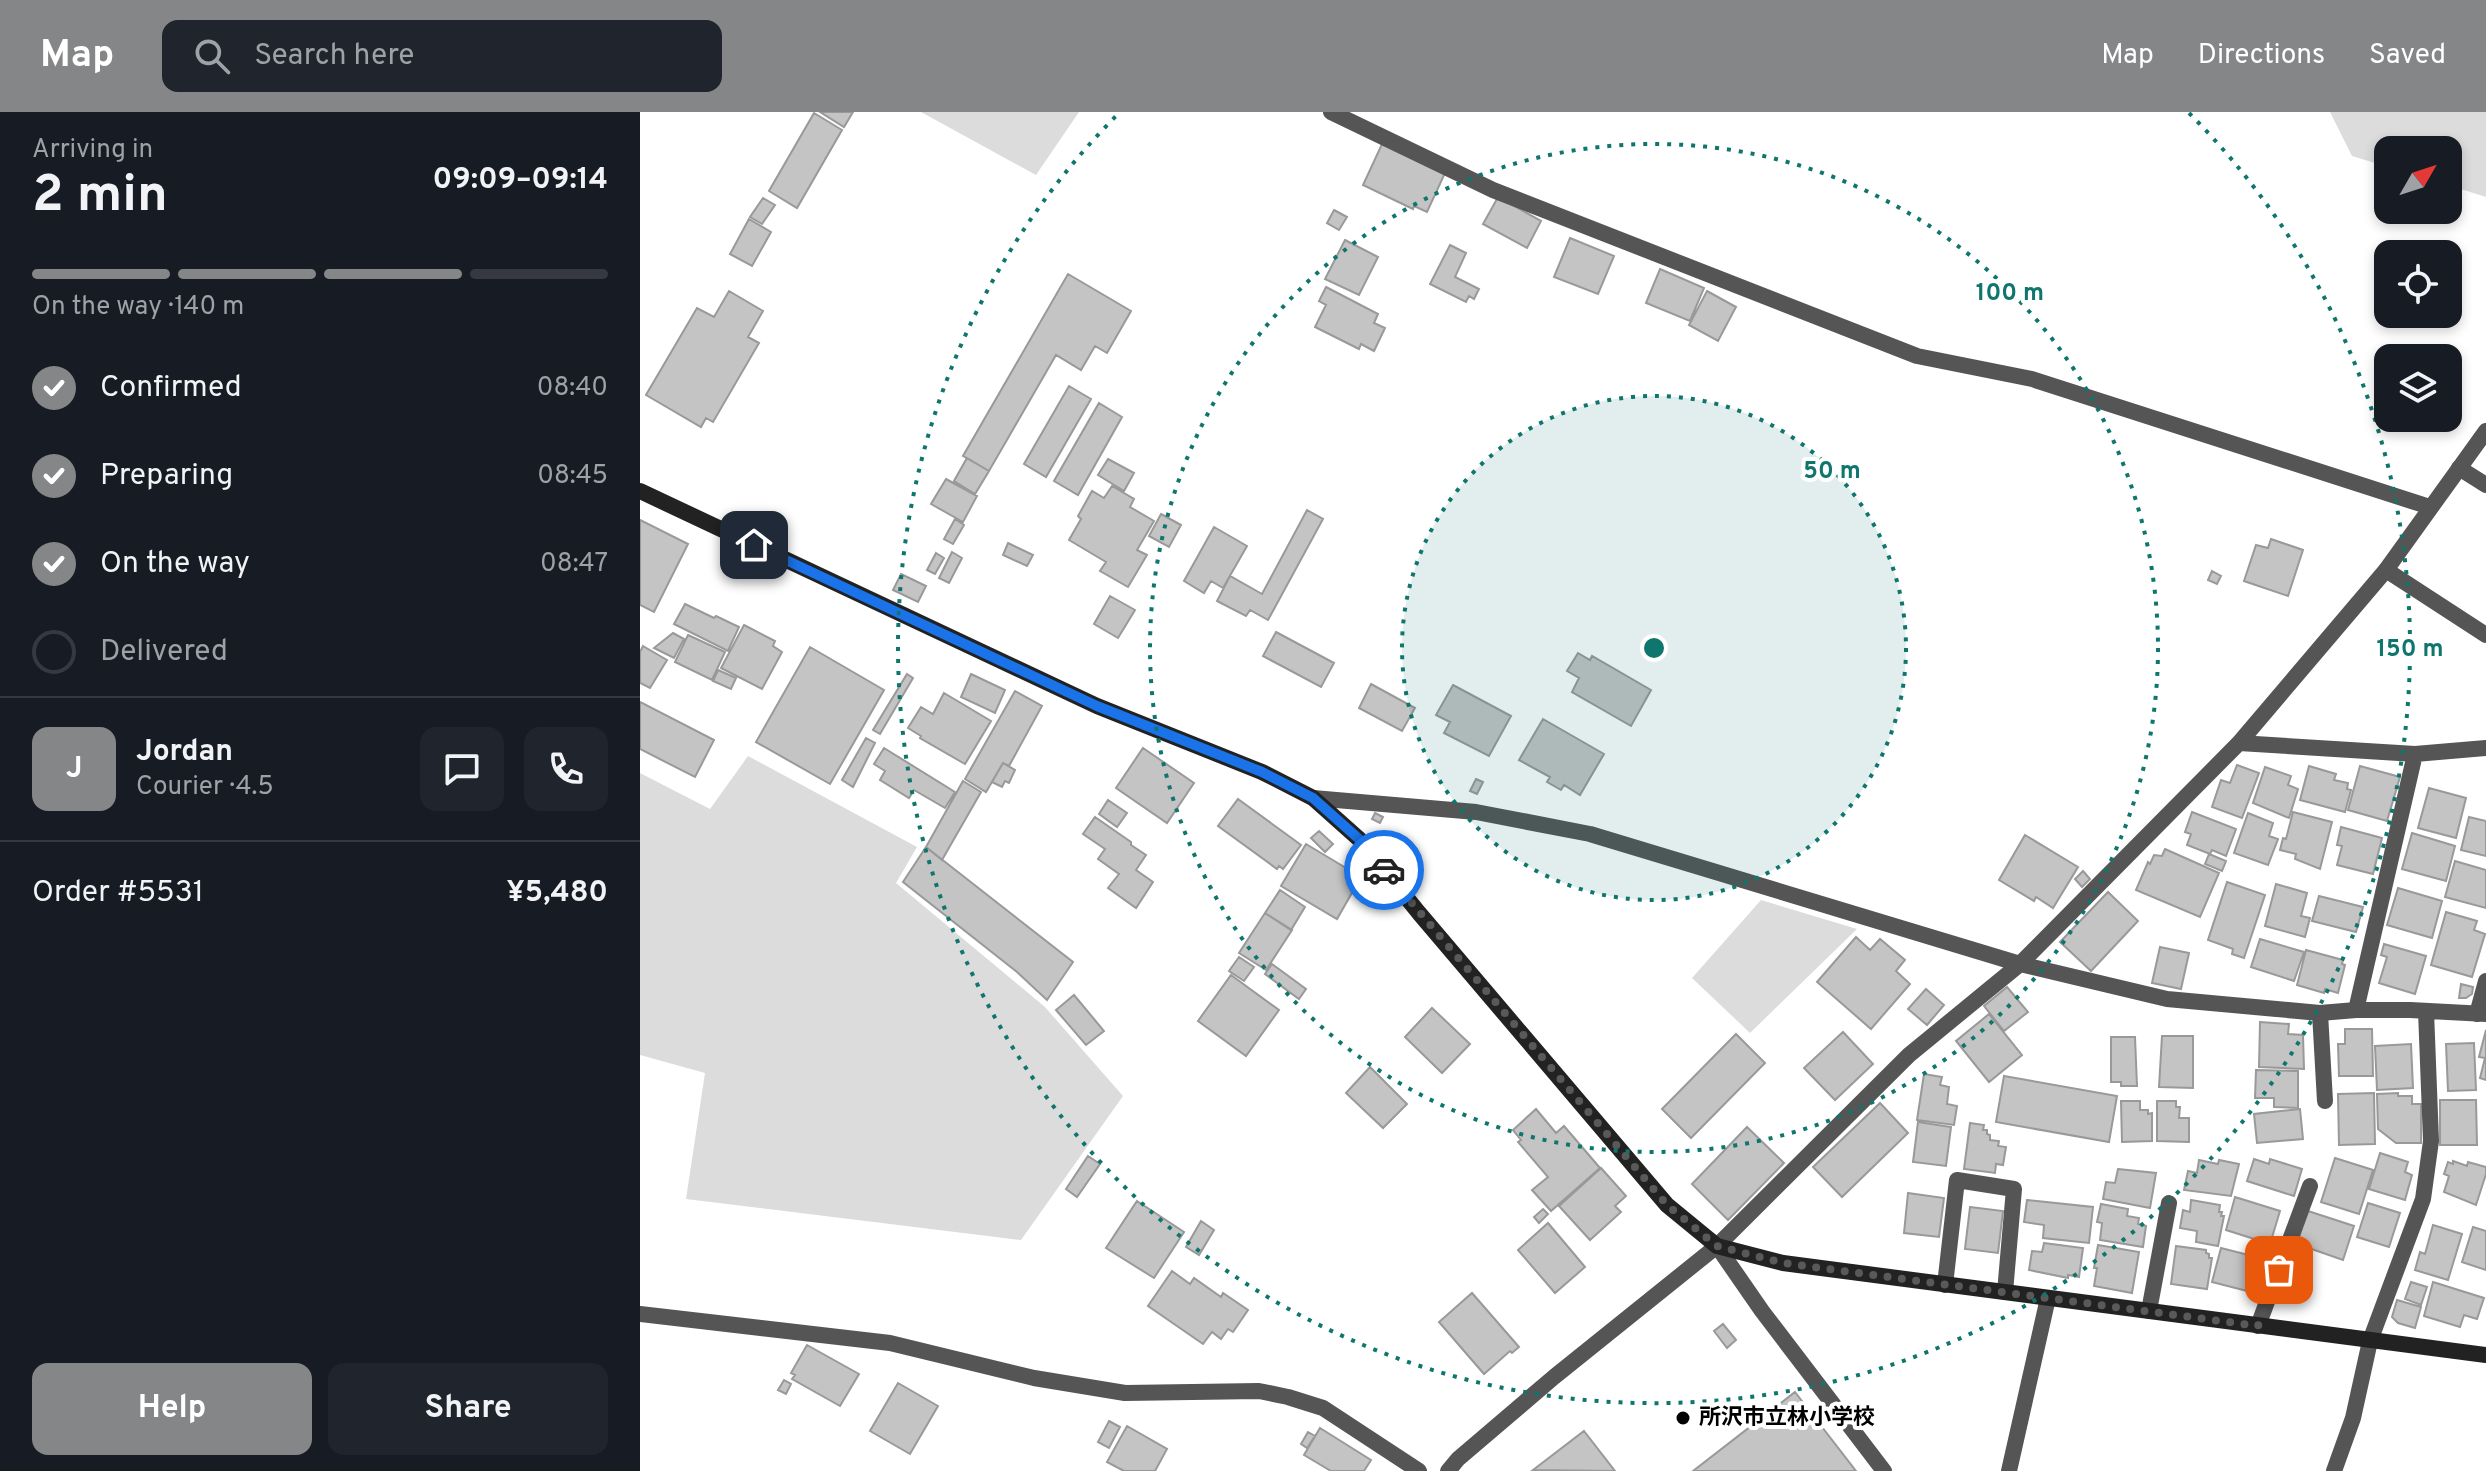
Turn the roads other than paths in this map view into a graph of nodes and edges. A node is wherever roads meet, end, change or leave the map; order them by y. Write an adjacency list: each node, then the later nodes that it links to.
1 (1331, 112): 6 (street)
2 (2486, 431): 3 (street)
3 (2459, 468): 4 (street); 6 (street)
4 (2486, 485)
5 (640, 491): 12 (street)
6 (2430, 507): 7 (street)
7 (2386, 570): 8 (street); 9 (street)
8 (2486, 635)
9 (2239, 743): 11 (street); 13 (street)
10 (2486, 748): 11 (street)
11 (2415, 754): 15 (street)
12 (1313, 798): 13 (street); 22 (street)
13 (2020, 964): 17 (street); 22 (street)
14 (2486, 981): 18 (street)
15 (2356, 1010): 16 (street); 17 (street)
16 (2426, 1011): 18 (street); 29 (street)
17 (2320, 1013): 19 (street)
18 (2481, 1014)
19 (2325, 1101)
20 (2310, 1186): 28 (street)
21 (2169, 1203): 26 (street)
22 (1717, 1246): 23 (street); 32 (street); 33 (street)
23 (1945, 1285): 24 (street); 24 (street)
24 (2005, 1292): 25 (street)
25 (2048, 1298): 26 (street); 34 (street)
26 (2149, 1311): 28 (street)
27 (640, 1314): 31 (street)
28 (2258, 1326): 29 (street)
29 (2370, 1341): 30 (street); 35 (street)
30 (2486, 1355)
31 (1419, 1471)
32 (1448, 1471)
33 (1884, 1471)
34 (2009, 1471)
35 (2334, 1471)

